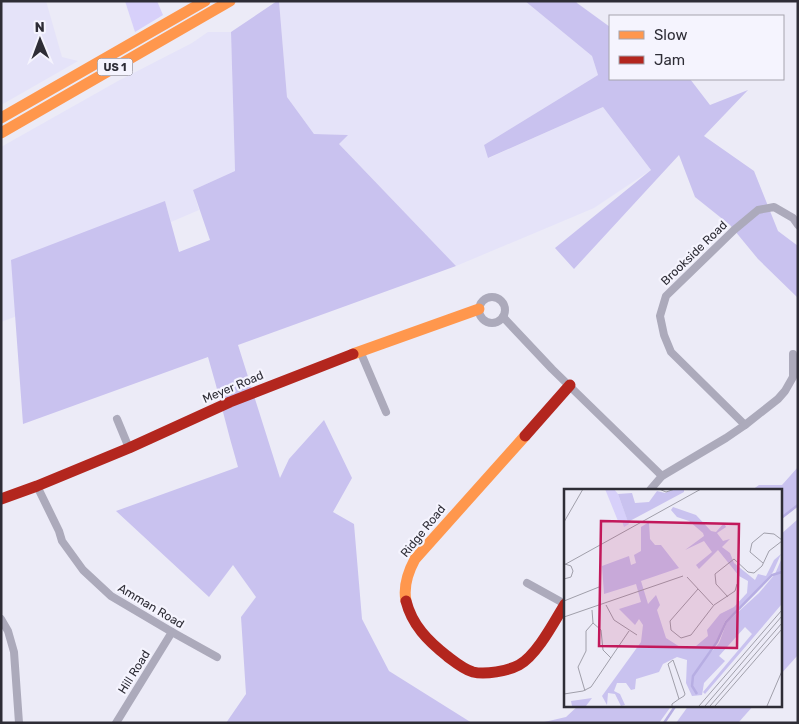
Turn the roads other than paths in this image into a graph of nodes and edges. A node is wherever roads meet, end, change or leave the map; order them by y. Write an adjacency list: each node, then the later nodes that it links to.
1 (205, 1): 3 (main road, US 1)
2 (230, 1): 4 (main road, US 1)
3 (1, 118)
4 (1, 132)
5 (798, 224): 13 (street, Brookside Road)
6 (479, 309): 7 (street); 7 (street, Meyer Road); 8 (main road, Meyer Road)
7 (503, 317): 10 (street, Meyer Road)
8 (360, 351): 11 (street); 14 (main road, Meyer Road)
9 (793, 354): 13 (street)
10 (570, 385): 15 (street, Meyer Road); 21 (main road, Ridge Road)
11 (386, 412)
12 (117, 420): 14 (street)
13 (745, 425): 15 (street)
14 (129, 448): 16 (main road, Meyer Road)
15 (662, 476): 17 (street)
16 (37, 486): 18 (main road, Meyer Road); 23 (street, Amman Road)
17 (651, 489)
18 (1, 499)
19 (528, 584): 20 (street)
20 (564, 603)
21 (564, 606)
22 (1, 619): 25 (street)
23 (172, 632): 24 (street, Amman Road); 26 (street, Hill Road)
24 (217, 657)
25 (19, 723)
26 (116, 723)

